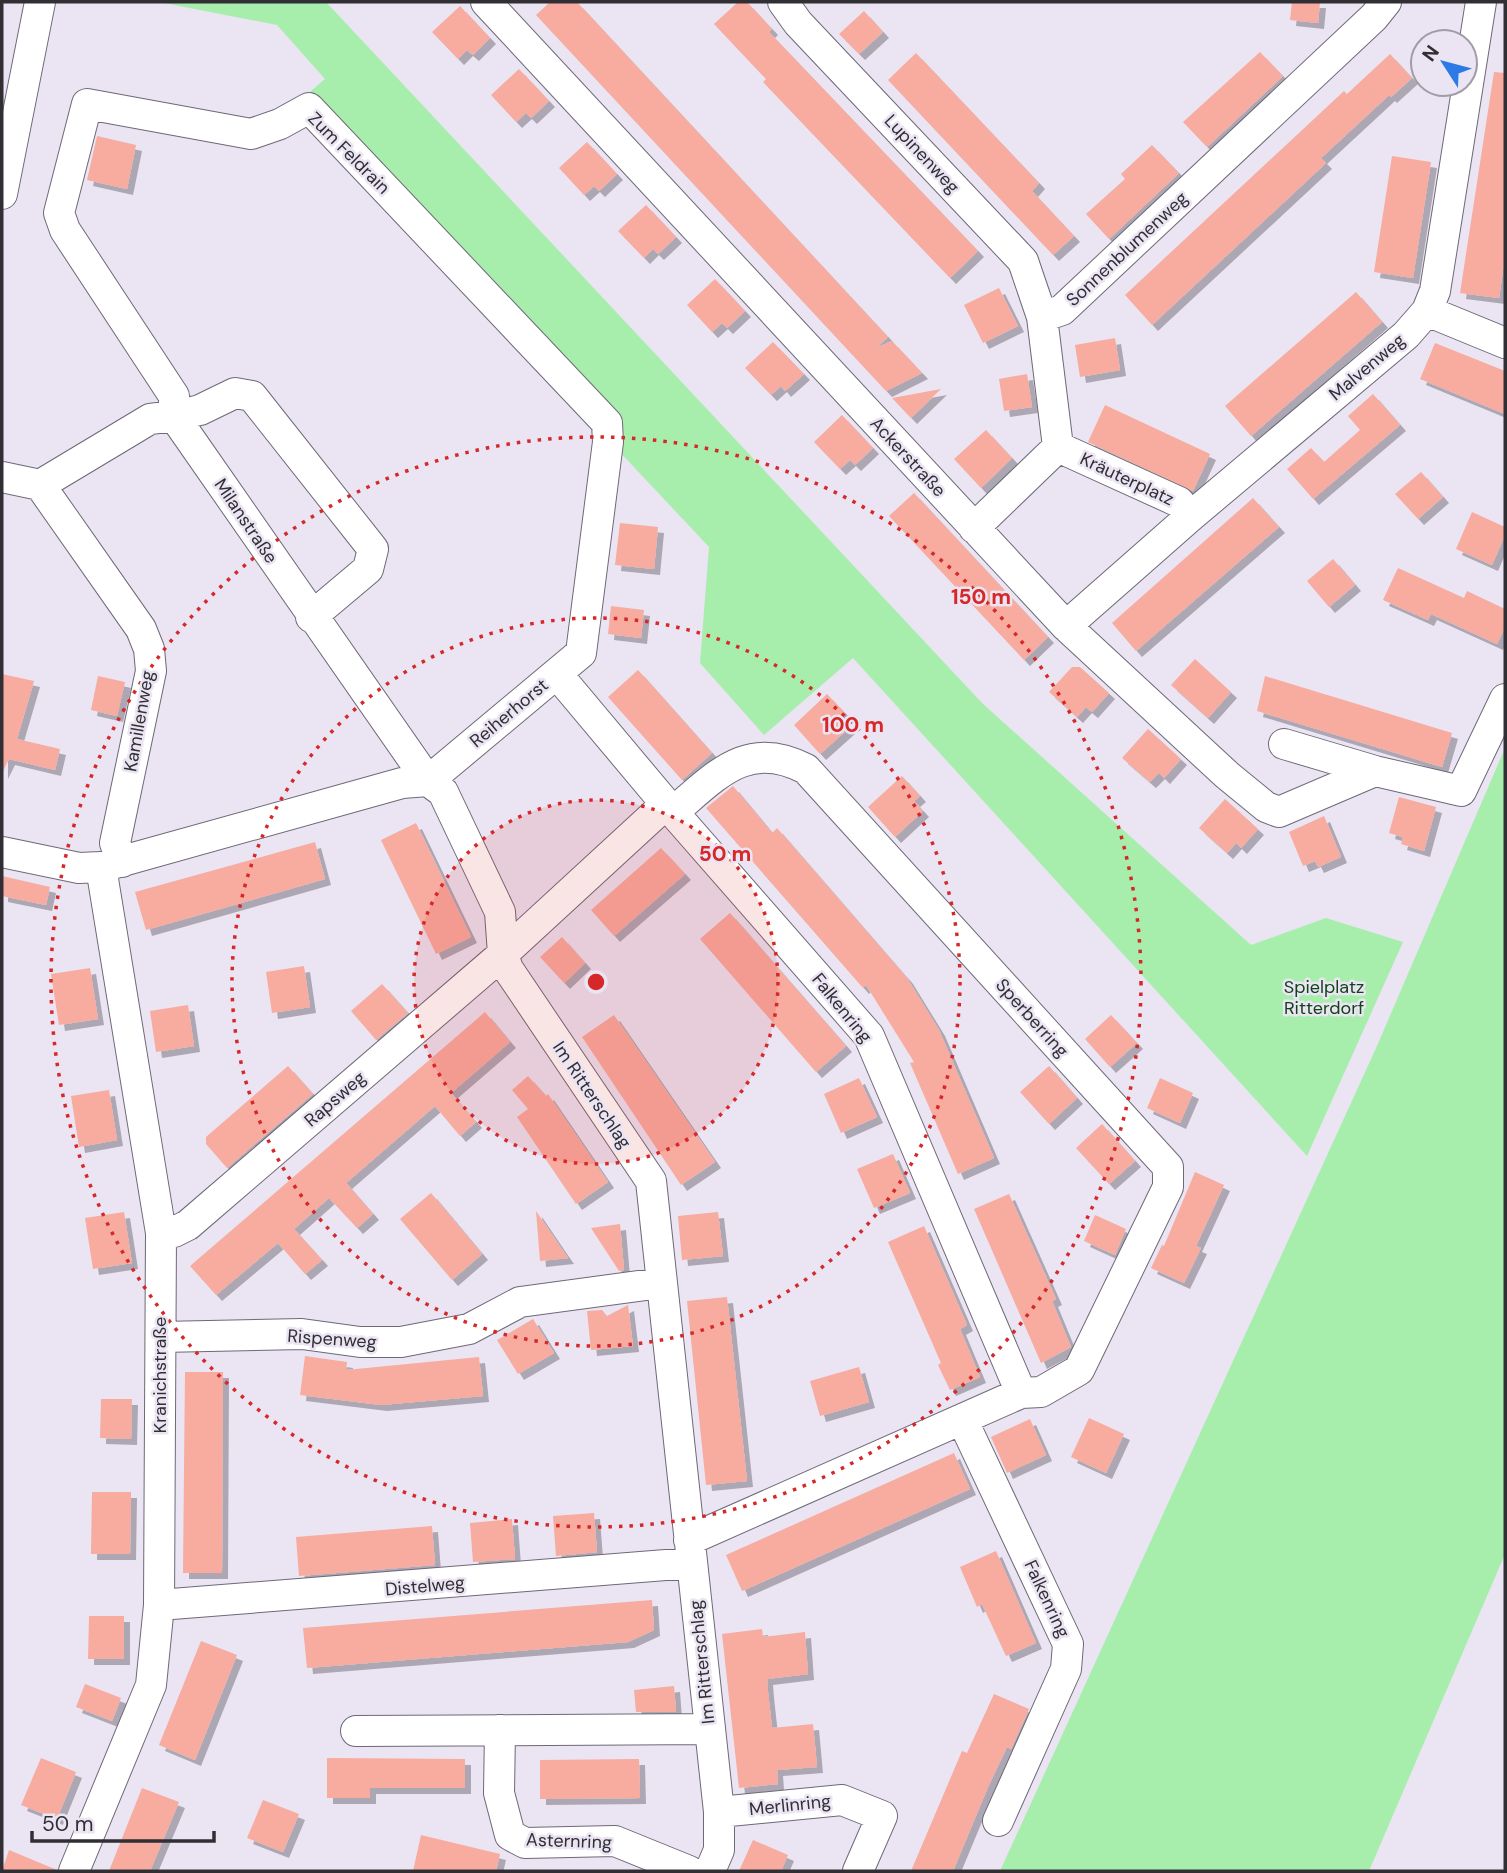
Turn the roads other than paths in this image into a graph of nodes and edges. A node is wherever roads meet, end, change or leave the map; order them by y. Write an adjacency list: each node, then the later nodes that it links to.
1 (40, 2): 6 (street)
2 (486, 2): 15 (street, Ackerstraße)
3 (783, 2): 8 (street, Lupinenweg)
4 (1387, 2): 8 (street, Sonnenblumenweg)
5 (1481, 2): 7 (street, Malvenweg)
6 (2, 194)
7 (1427, 311): 9 (street); 14 (street, Malvenweg)
8 (1042, 317): 11 (street)
9 (1505, 343)
10 (174, 416): 13 (street); 16 (street, Milanstraße); 16 (street); 18 (street, Zum Feldrain)
11 (1058, 447): 14 (street, Kräuterplatz); 15 (street)
12 (2, 477): 13 (street)
13 (40, 485): 25 (street, Kamillenweg)
14 (1191, 516): 17 (street, Malvenweg)
15 (974, 528): 17 (street, Ackerstraße)
16 (311, 617): 22 (street, Milanstraße)
17 (1066, 626): 21 (street, Ackerstraße)
18 (557, 674): 22 (street, Reiherhorst); 23 (street, Reiherhorst)
19 (1505, 699): 21 (street)
20 (1284, 744): 21 (street)
21 (1375, 771)
22 (428, 781): 25 (street); 26 (street, Im Ritterschlag)
23 (670, 808): 26 (street); 30 (street, Falkenring); 30 (street, Sperberring)
24 (2, 852): 25 (street)
25 (112, 865): 27 (street, Kranichstraße)
26 (503, 954): 27 (street, Rapsweg); 28 (street, Im Ritterschlag)
27 (161, 1233): 29 (street, Kranichstraße)
28 (661, 1283): 29 (street, Rispenweg); 32 (street, Im Ritterschlag)
29 (160, 1336): 33 (street, Kranichstraße)
30 (1021, 1393): 31 (street)
31 (962, 1419): 32 (street); 38 (street, Falkenring)
32 (690, 1551): 33 (street, Distelweg); 34 (street, Im Ritterschlag)
33 (159, 1605): 39 (street, Kranichstraße)
34 (710, 1729): 35 (street); 37 (street, Im Ritterschlag)
35 (500, 1730): 36 (street); 40 (street, Asternring)
36 (356, 1731)
37 (719, 1812): 41 (street, Im Ritterschlag); 42 (street, Merlinring)
38 (998, 1821)
39 (74, 1871)
40 (689, 1871)
41 (710, 1871)
42 (858, 1871)

